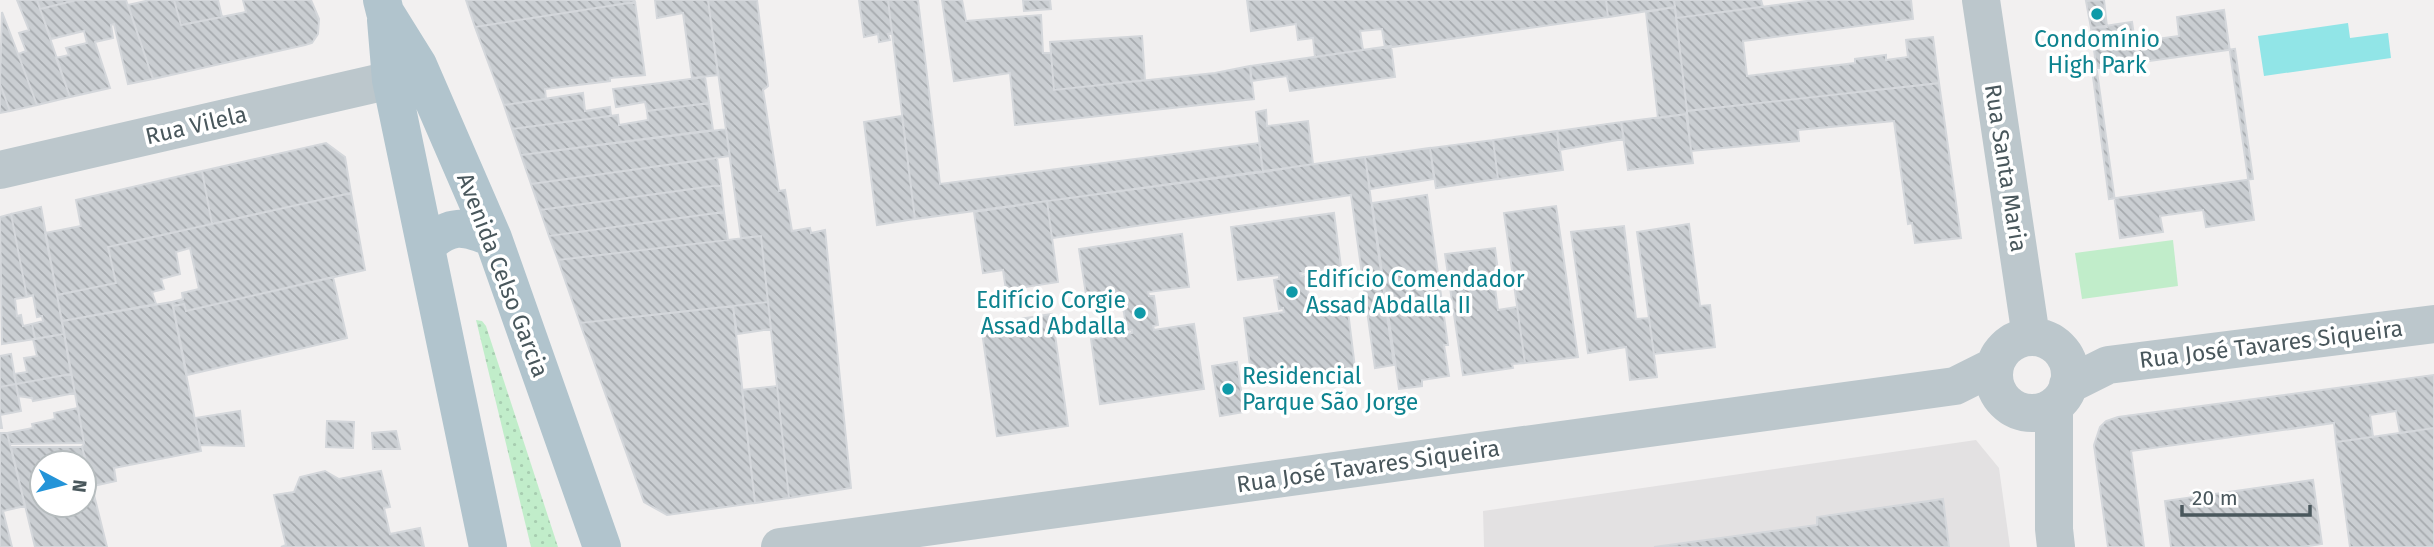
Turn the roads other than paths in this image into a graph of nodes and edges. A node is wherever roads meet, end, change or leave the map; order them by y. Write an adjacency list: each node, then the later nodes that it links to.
1 (1981, 0): 8 (street, Rua Santa Maria)
2 (384, 6): 3 (main road, Avenida Celso Garcia); 5 (main road, Avenida Celso Garcia)
3 (391, 80): 4 (street, Rua Vilela); 6 (main road, Avenida Celso Garcia)
4 (0, 170)
5 (493, 238): 6 (main road); 12 (main road, Avenida Celso Garcia)
6 (426, 246): 11 (main road, Avenida Celso Garcia)
7 (2434, 324): 10 (street, Rua José Tavares Siqueira)
8 (2031, 337): 9 (street); 10 (street)
9 (1997, 380): 10 (street); 13 (street, Rua José Tavares Siqueira)
10 (2063, 382): 14 (street)
11 (488, 547)
12 (602, 547)
13 (780, 547)
14 (2056, 547)

